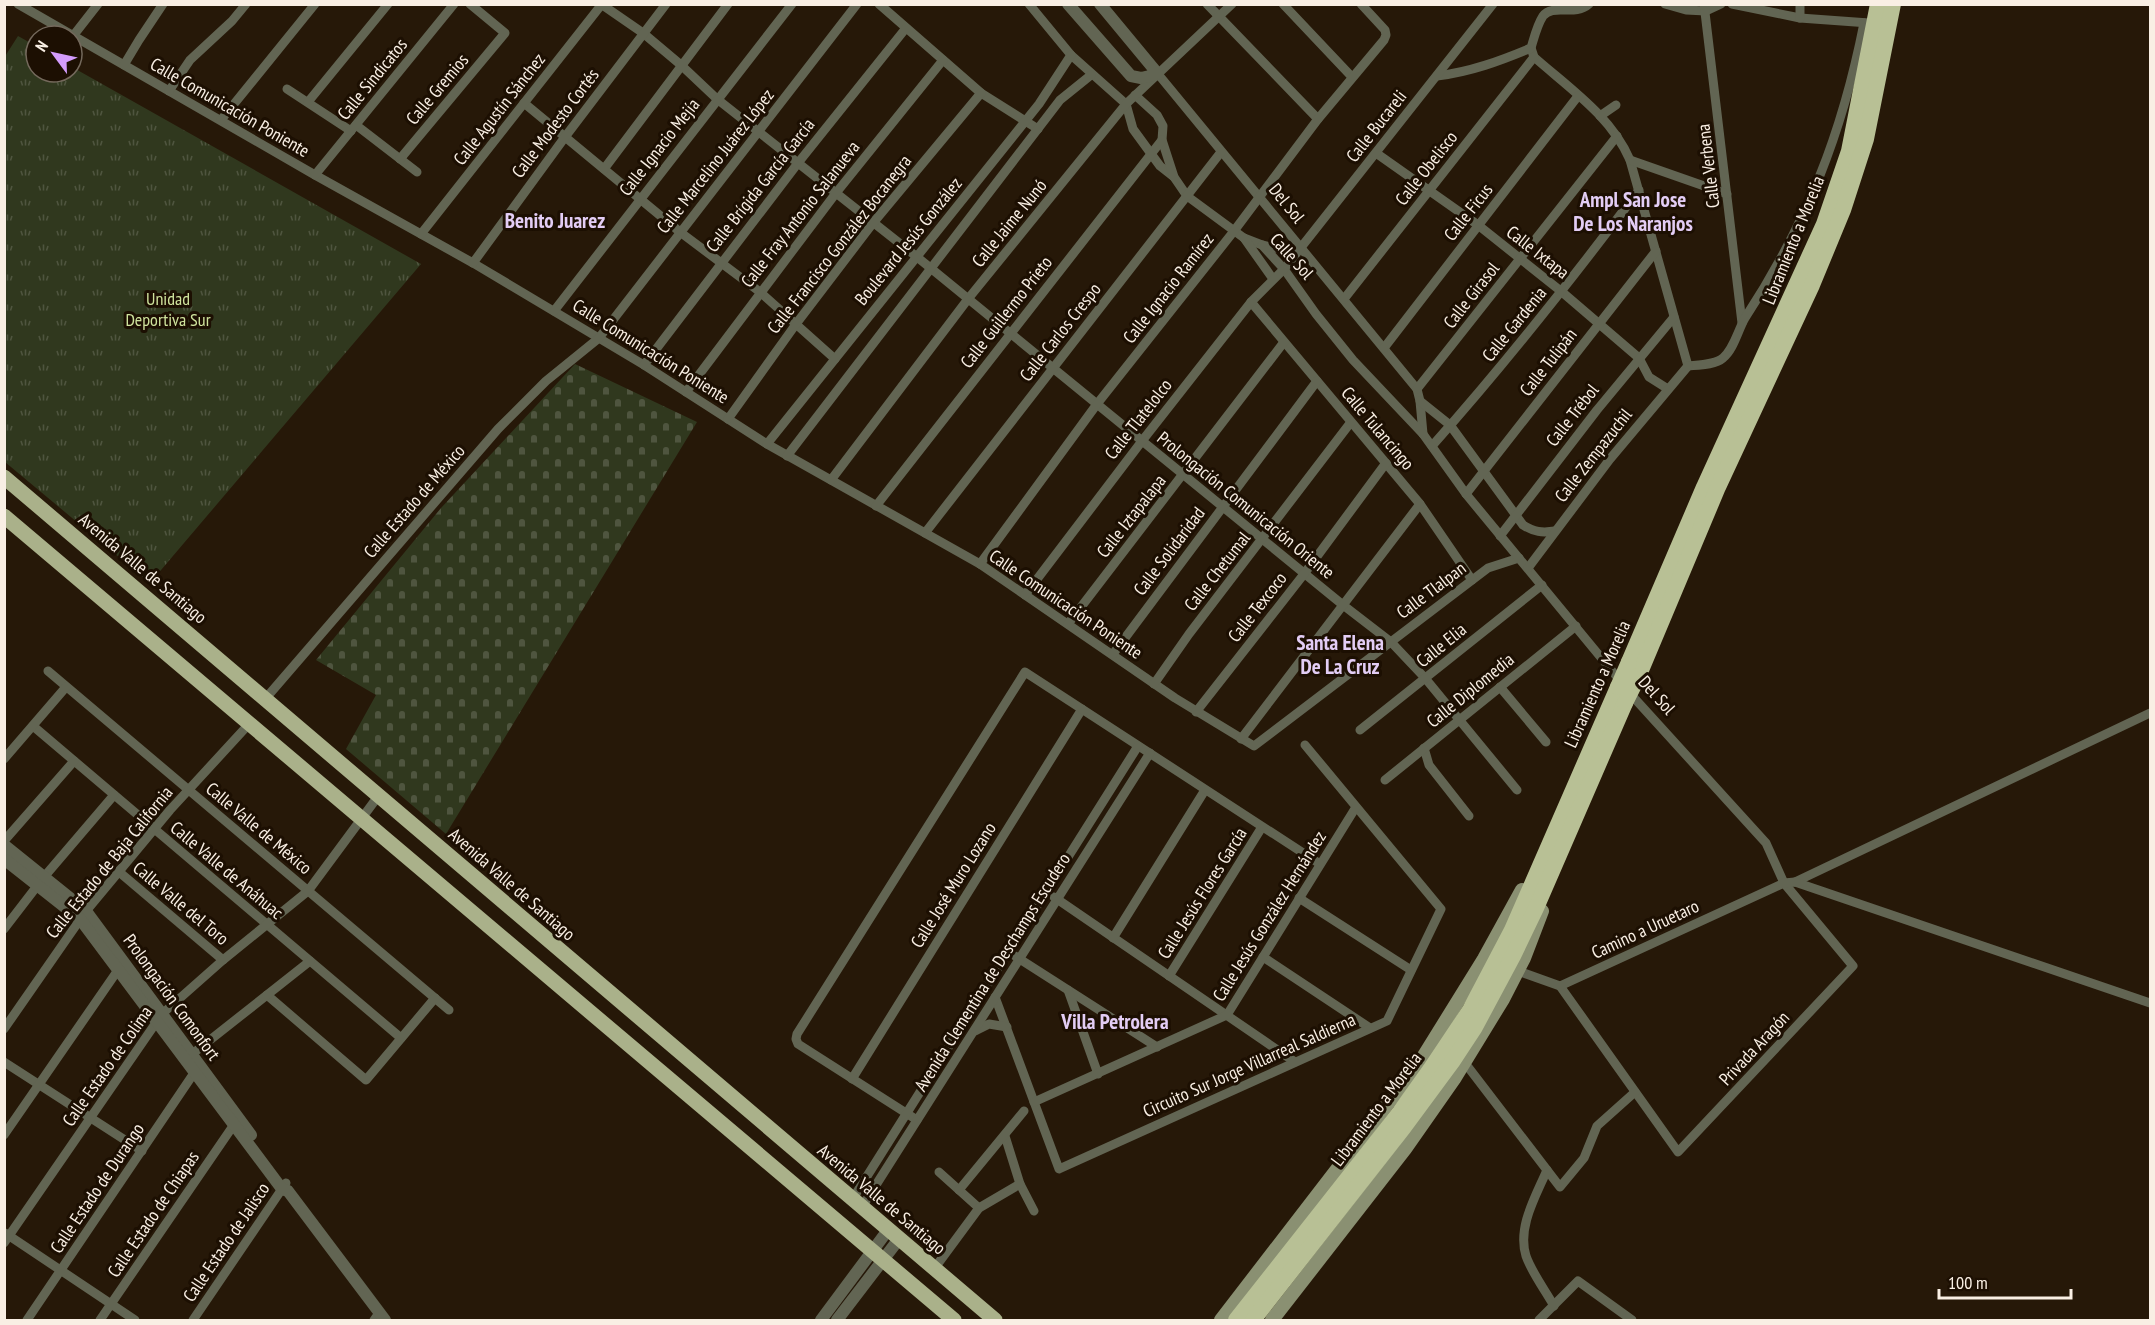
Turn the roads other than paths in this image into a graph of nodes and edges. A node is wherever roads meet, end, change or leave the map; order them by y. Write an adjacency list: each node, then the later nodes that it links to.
1 (98, 4): 35 (street)
2 (163, 4): 43 (street)
3 (246, 4): 49 (street)
4 (315, 4): 62 (street)
5 (388, 4): 55 (street)
6 (454, 4): 64 (street, Calle Sindicatos)
7 (470, 4): 73 (street, Calle Gremios)
8 (666, 4): 37 (street, Calle Modesto Cortés)
9 (728, 4): 42 (street)
10 (792, 4): 53 (street, Calle Ignacio Mejía)
11 (857, 4): 66 (street, Calle Marcelino Juárez López)
12 (879, 4): 36 (street)
13 (1029, 4): 40 (street)
14 (1068, 4): 44 (street)
15 (1100, 4): 44 (street, Del Sol)
16 (1207, 4): 31 (street)
17 (1232, 4): 31 (street, Calle Jaime Nunó)
18 (1283, 4): 47 (street)
19 (1361, 4): 47 (street, Calle Ignacio Ramírez)
20 (1493, 4): 46 (street, Calle Bucareli)
21 (1589, 4): 39 (street, Calle Obelisco)
22 (1665, 4): 30 (street)
23 (1721, 4): 30 (street)
24 (1732, 4): 32 (street)
25 (1800, 4): 32 (street)
26 (1878, 4): 33 (highway, Libramiento a Morelia)
27 (1893, 4): 163 (highway, Libramiento a Morelia)
28 (19, 5): 34 (street, Calle Comunicación Poniente)
29 (601, 5): 37 (street, Prolongación Comunicación Oriente); 56 (street, Calle Agustín Sánchez)
30 (1705, 8): 83 (street, Calle Verbena)
31 (1219, 17): 44 (street, Calle Jaime Nunó); 61 (street)
32 (1800, 18): 33 (street)
33 (1870, 23): 111 (street); 163 (highway, Libramiento a Morelia)
34 (52, 24)
35 (82, 24)
36 (906, 28): 41 (street); 75 (street, Calle Brígida García García)
37 (643, 33): 42 (street, Prolongación Comunicación Oriente); 68 (street, Calle Modesto Cortés)
38 (84, 42): 43 (street, Calle Comunicación Poniente)
39 (1532, 53): 46 (street); 52 (street); 80 (street, Calle Obelisco)
40 (1071, 55): 45 (street); 57 (street, Boulevard Jesús González)
41 (943, 60): 50 (street); 82 (street, Calle Fray Antonio Salanueva)
42 (681, 64): 53 (street, Prolongación Comunicación Oriente); 76 (street)
43 (124, 65): 49 (street, Calle Comunicación Poniente)
44 (1158, 74): 51 (street, Calle Jaime Nunó); 70 (street, Del Sol)
45 (1091, 75): 54 (street, Boulevard Jesús González); 58 (street)
46 (1437, 76): 72 (street, Calle Bucareli)
47 (1352, 77): 61 (street, Calle Ignacio Ramírez)
48 (287, 89): 55 (street)
49 (169, 91): 62 (street, Calle Comunicación Poniente)
50 (981, 93): 63 (street); 87 (street, Calle Francisco González Bocanegra)
51 (1135, 95): 58 (street, Calle Jaime Nunó); 69 (street, Calle Sol)
52 (1578, 96): 60 (street); 88 (street, Calle Ficus)
53 (717, 99): 66 (street, Prolongación Comunicación Oriente); 86 (street, Calle Ignacio Mejía)
54 (1060, 100): 57 (street); 65 (street, Boulevard Jesús González)
55 (308, 102): 64 (street)
56 (524, 103): 68 (street); 91 (street, Calle Agustín Sánchez)
57 (1039, 104): 63 (street, Boulevard Jesús González)
58 (1126, 104): 71 (street); 105 (street, Calle Jaime Nunó)
59 (1616, 105): 60 (street)
60 (1600, 116): 67 (street)
61 (1318, 119): 85 (street, Calle Ignacio Ramírez)
62 (221, 120): 78 (street, Calle Comunicación Poniente)
63 (1025, 121): 65 (street); 96 (street, Boulevard Jesús González)
64 (353, 128): 73 (street); 78 (street, Calle Sindicatos)
65 (1038, 129): 100 (street, Boulevard Jesús González)
66 (758, 131): 75 (street, Prolongación Comunicación Oriente); 90 (street, Calle Marcelino Juárez López)
67 (1617, 136): 74 (street); 97 (street, Calle Girasol)
68 (565, 137): 76 (street); 99 (street, Calle Modesto Cortés)
69 (1162, 140): 71 (street, Calle Guillermo Prieto); 79 (street, Calle Sol)
70 (1221, 152): 84 (street, Calle Carlos Crespo); 85 (street, Del Sol)
71 (1151, 153): 79 (street); 113 (street, Calle Guillermo Prieto)
72 (1376, 153): 80 (street, Calle Ixtapa); 94 (street, Calle Bucareli)
73 (400, 159): 77 (street)
74 (1630, 160): 81 (street); 83 (street)
75 (798, 163): 82 (street, Prolongación Comunicación Oriente); 98 (street, Calle Brígida García García)
76 (604, 169): 86 (street)
77 (417, 172)
78 (315, 175): 91 (street, Calle Comunicación Poniente)
79 (1174, 177): 84 (street, Calle Sol)
80 (1429, 190): 88 (street, Calle Ixtapa); 106 (street, Calle Obelisco)
81 (1639, 190): 95 (street); 104 (street, Calle Gardenia)
82 (836, 193): 87 (street, Prolongación Comunicación Oriente); 103 (street, Calle Fray Antonio Salanueva)
83 (1727, 194): 111 (street, Calle Verbena)
84 (1187, 196): 89 (street, Calle Sol); 121 (street, Calle Carlos Crespo)
85 (1259, 197): 89 (street, Calle Ignacio Ramírez); 94 (street, Del Sol)
86 (640, 199): 90 (street); 108 (street, Calle Ignacio Mejía)
87 (873, 223): 96 (street, Prolongación Comunicación Oriente); 112 (street, Calle Francisco González Bocanegra)
88 (1478, 225): 97 (street, Calle Ixtapa); 116 (street, Calle Ficus)
89 (1234, 231): 92 (street, Calle Sol); 127 (street, Calle Ignacio Ramírez)
90 (680, 232): 98 (street); 114 (street, Calle Marcelino Juárez López)
91 (421, 234): 99 (street, Calle Comunicación Poniente)
92 (1244, 238): 93 (street, Calle Sol); 102 (street)
93 (1262, 245): 94 (street); 101 (street, Calle Sol)
94 (1298, 251): 101 (street, Calle Bucareli); 106 (street, Del Sol)
95 (1656, 251): 109 (street); 110 (street, Calle Tulipán)
96 (916, 257): 100 (street, Prolongación Comunicación Oriente); 118 (street, Boulevard Jesús González)
97 (1521, 258): 104 (street, Calle Ixtapa); 123 (street, Calle Girasol)
98 (721, 262): 103 (street); 119 (street, Calle Brígida García García)
99 (473, 263): 108 (street, Calle Comunicación Poniente)
100 (931, 268): 105 (street, Prolongación Comunicación Oriente); 135 (street, Boulevard Jesús González)
101 (1284, 269): 102 (street, Calle Tlatelolco); 131 (street, Calle Sol)
102 (1273, 279): 107 (street, Calle Tlatelolco)
103 (760, 292): 112 (street); 125 (street, Calle Fray Antonio Salanueva)
104 (1562, 292): 110 (street, Calle Ixtapa); 130 (street, Calle Gardenia)
105 (968, 299): 113 (street, Prolongación Comunicación Oriente); 140 (street, Calle Jaime Nunó)
106 (1344, 299): 116 (street, Del Sol)
107 (1251, 302): 115 (street, Calle Tulancingo); 132 (street, Calle Tlatelolco)
108 (554, 311): 114 (street, Calle Comunicación Poniente)
109 (1674, 316): 117 (street, Calle Trébol); 120 (street)
110 (1599, 323): 117 (street, Calle Ixtapa); 137 (street, Calle Tulipán)
111 (1742, 323): 120 (street)
112 (796, 324): 118 (street); 128 (street, Calle Francisco González Bocanegra)
113 (1010, 334): 121 (street, Prolongación Comunicación Oriente); 143 (street, Calle Guillermo Prieto)
114 (599, 338): 119 (street, Calle Comunicación Poniente); 169 (street, Calle Estado de México)
115 (1284, 342): 122 (street, Calle Tulancingo); 138 (street, Calle Iztapalapa)
116 (1384, 348): 123 (street, Del Sol)
117 (1639, 358): 124 (street, Calle Ixtapa); 145 (street, Calle Trébol)
118 (835, 359): 133 (street, Boulevard Jesús González)
119 (644, 365): 125 (street, Calle Comunicación Poniente)
120 (1688, 366): 124 (street, Calle Zempazuchil)
121 (1053, 368): 127 (street, Prolongación Comunicación Oriente); 148 (street, Calle Carlos Crespo)
122 (1317, 381): 129 (street, Calle Tulancingo); 144 (street, Calle Solidaridad)
123 (1417, 389): 126 (street, Del Sol)
124 (1668, 389): 147 (street, Calle Zempazuchil)
125 (686, 392): 128 (street, Calle Comunicación Poniente)
126 (1420, 401): 130 (street); 131 (street, Del Sol)
127 (1097, 404): 132 (street, Prolongación Comunicación Oriente); 152 (street, Calle Ignacio Ramírez)
128 (728, 419): 133 (street, Calle Comunicación Poniente)
129 (1351, 422): 136 (street, Calle Tulancingo); 150 (street, Calle Chetumal)
130 (1450, 425): 134 (street, Calle Gardenia); 137 (street)
131 (1424, 434): 134 (street, Calle Sol)
132 (1142, 441): 138 (street, Prolongación Comunicación Oriente); 157 (street, Calle Tlatelolco)
133 (767, 444): 135 (street, Calle Comunicación Poniente)
134 (1432, 446): 141 (street, Del Sol)
135 (787, 456): 140 (street, Calle Comunicación Poniente)
136 (1386, 463): 142 (street, Calle Tulancingo); 154 (street, Calle Texcoco)
137 (1484, 471): 141 (street, Calle Tulipán); 145 (street)
138 (1184, 476): 144 (street, Prolongación Comunicación Oriente); 159 (street, Calle Iztapalapa)
139 (4, 477): 169 (main road, Avenida Valle de Santiago)
140 (831, 480): 143 (street, Calle Comunicación Poniente)
141 (1466, 494): 149 (street, Del Sol)
142 (1420, 504): 155 (street, Calle Tulancingo); 158 (street)
143 (876, 506): 148 (street, Calle Comunicación Poniente)
144 (1223, 507): 150 (street, Prolongación Comunicación Oriente); 162 (street, Calle Solidaridad)
145 (1516, 515): 147 (street); 149 (street, Calle Trébol)
146 (4, 516): 174 (main road)
147 (1555, 531): 153 (street, Calle Zempazuchil)
148 (925, 533): 152 (street, Calle Comunicación Poniente)
149 (1500, 536): 151 (street, Del Sol)
150 (1262, 540): 154 (street, Prolongación Comunicación Oriente); 166 (street, Calle Chetumal)
151 (1519, 558): 153 (street, Del Sol); 155 (street, Calle Tlalpan)
152 (980, 564): 157 (street, Calle Comunicación Poniente)
153 (1528, 568): 156 (street, Del Sol)
154 (1304, 573): 158 (street, Prolongación Comunicación Oriente); 171 (street, Calle Texcoco)
155 (1472, 580): 161 (street, Calle Tlalpan)
156 (1542, 585): 160 (street, Del Sol); 165 (street, Calle Elia)
157 (1025, 595): 159 (street, Calle Comunicación Poniente)
158 (1343, 605): 161 (street, Prolongación Comunicación Oriente); 177 (street)
159 (1068, 624): 162 (street, Calle Comunicación Poniente)
160 (1576, 626): 168 (street, Calle Diplomedia); 205 (street, Del Sol)
161 (1391, 642): 165 (street, Prolongación Comunicación Oriente); 181 (street, Calle Tlalpan)
162 (1113, 654): 166 (street, Calle Comunicación Poniente)
163 (1634, 669): 192 (highway, Libramiento a Morelia, bridge); 198 (highway, Libramiento a Morelia, bridge)
164 (48, 671): 167 (street, Calle Valle de México)
165 (1425, 678): 173 (street, Prolongación Comunicación Oriente); 176 (street, Calle Elia)
166 (1154, 684): 171 (street, Calle Comunicación Poniente)
167 (66, 687): 175 (street); 187 (street, Calle Valle de México)
168 (1500, 687): 173 (street, Calle Diplomedia); 178 (street)
169 (266, 698): 191 (main road, Avenida Valle de Santiago)
170 (1082, 709): 180 (street); 245 (street, Calle José Muro Lozano); 245 (street)
171 (1196, 712): 177 (street, Calle Comunicación Poniente)
172 (2151, 713): 204 (street)
173 (1459, 720): 182 (street, Calle Diplomedia); 189 (street, Prolongación Comunicación Oriente)
174 (249, 724): 187 (street, Calle Estado de Baja California); 195 (main road)
175 (33, 726): 184 (street); 185 (street, Calle Valle de Anáhuac)
176 (1360, 730)
177 (1241, 739): 181 (street, Calle Comunicación Poniente)
178 (1546, 742)
179 (1305, 745): 193 (street)
180 (1138, 746): 183 (street); 207 (street, Avenida Clementina de Deschamps Escudero)
181 (1254, 746)
182 (1424, 748): 186 (street, Calle Diplomedia); 194 (street)
183 (1150, 753): 188 (street); 209 (street, Avenida Clementina de Deschamps Escudero)
184 (4, 759)
185 (74, 761): 190 (street, Calle Valle de Anáhuac); 199 (street)
186 (1385, 780)
187 (188, 790): 197 (street, Calle Estado de Baja California); 206 (street, Calle Valle de México)
188 (1206, 790): 196 (street); 213 (street)
189 (1517, 790)
190 (114, 795): 197 (street, Calle Valle de Anáhuac); 203 (street)
191 (379, 795): 195 (street, Calle Estado de Colima); 262 (main road, Avenida Valle de Santiago)
192 (1569, 797): 281 (main road); 282 (highway, Libramiento a Morelia)
193 (1356, 807): 201 (street, Calle Jesús González Hernández); 221 (street, Circuito Sur Jorge Villarreal Saldierna)
194 (1470, 816)
195 (362, 819): 206 (street, Calle Estado de Colima); 267 (main road)
196 (1262, 827): 201 (street); 223 (street, Calle Jesús Flores García)
197 (154, 829): 202 (street, Calle Estado de Baja California); 211 (street, Calle Valle de Anáhuac)
198 (1569, 832): 222 (main road); 283 (highway, Libramiento a Morelia)
199 (4, 843): 203 (street, Prolongación Comonfort)
200 (4, 859): 203 (street, Prolongación Comonfort)
201 (1320, 864): 208 (street, Calle Jesús González Hernández)
202 (118, 871): 210 (street, Calle Estado de Baja California); 217 (street, Calle Valle del Toro)
203 (41, 881): 210 (street, Prolongación Comonfort); 212 (street)
204 (1795, 882): 205 (street, Camino a Uruetaro); 229 (street)
205 (1785, 883): 219 (street, Del Sol); 224 (street, Camino a Uruetaro)
206 (308, 891): 211 (street, Calle Estado de Colima); 228 (street, Calle Valle de México)
207 (1046, 892): 209 (street); 214 (street, Avenida Clementina de Deschamps Escudero)
208 (1299, 898): 215 (street, Calle Jesús González Hernández); 221 (street)
209 (1057, 899): 213 (street); 216 (street, Avenida Clementina de Deschamps Escudero)
210 (83, 915): 220 (street, Prolongación Comonfort); 232 (street, Prolongación Comonfort); 235 (street, Calle Estado de Baja California)
211 (267, 925): 217 (street, Calle Estado de Colima); 218 (street, Calle Valle de Anáhuac)
212 (4, 929)
213 (1113, 938): 223 (street)
214 (1008, 952): 216 (street); 250 (street, Avenida Clementina de Deschamps Escudero)
215 (1263, 957): 231 (street, Calle Jesús González Hernández); 234 (street)
216 (1020, 959): 225 (street); 227 (street, Avenida Clementina de Deschamps Escudero)
217 (223, 960): 232 (street, Calle Estado de Colima)
218 (310, 961): 226 (street); 237 (street, Calle Valle de Anáhuac)
219 (1853, 966): 247 (street, Privada Aragón)
220 (118, 970): 232 (street, Prolongación Comonfort); 246 (street)
221 (1411, 970): 234 (street, Circuito Sur Jorge Villarreal Saldierna)
222 (1518, 971): 224 (street); 242 (main road)
223 (1169, 976): 231 (street)
224 (1560, 986): 247 (street)
225 (1068, 990): 238 (street); 244 (street)
226 (267, 995): 237 (street); 239 (street)
227 (995, 997): 233 (street, Circuito Sur Jorge Villarreal Saldierna); 236 (street, Avenida Clementina de Deschamps Escudero)
228 (435, 998): 230 (street, Calle Valle de México); 237 (street)
229 (2151, 1003)
230 (449, 1010)
231 (1227, 1016): 238 (street, Calle Jesús González Hernández); 241 (street)
232 (159, 1017): 239 (street, Prolongación Comonfort); 243 (street, Prolongación Comonfort); 251 (street, Calle Estado de Colima)
233 (1007, 1027): 236 (street); 248 (street, Circuito Sur Jorge Villarreal Saldierna)
234 (1370, 1028): 241 (street, Circuito Sur Jorge Villarreal Saldierna)
235 (4, 1029)
236 (973, 1033): 252 (street, Avenida Clementina de Deschamps Escudero)
237 (401, 1038)
238 (1157, 1047): 244 (street, Calle Jesús González Hernández)
239 (191, 1054): 260 (street, Prolongación Comonfort)
240 (4, 1062): 246 (street)
241 (1295, 1062): 248 (street, Circuito Sur Jorge Villarreal Saldierna)
242 (1465, 1062): 257 (street); 284 (main road)
243 (194, 1073): 253 (street, Prolongación Comonfort); 256 (street, Calle Estado de Durango)
244 (1098, 1074): 248 (street, Calle Jesús González Hernández)
245 (852, 1079): 250 (street)
246 (39, 1084): 251 (street); 254 (street)
247 (1635, 1092): 257 (street)
248 (1034, 1102)
249 (1024, 1111): 255 (street)
250 (907, 1113): 252 (street); 262 (street, Avenida Clementina de Deschamps Escudero)
251 (90, 1118): 256 (street); 266 (street, Calle Estado de Colima)
252 (917, 1120): 262 (street, Avenida Clementina de Deschamps Escudero)
253 (233, 1126): 260 (street, Prolongación Comonfort); 270 (street, Calle Estado de Chiapas)
254 (4, 1135)
255 (1005, 1136): 259 (street); 261 (street)
256 (142, 1151): 269 (street, Calle Estado de Durango)
257 (1546, 1170): 271 (street)
258 (939, 1172): 261 (street)
259 (1020, 1184): 263 (street); 264 (street)
260 (285, 1188): 272 (street, Prolongación Comonfort); 276 (street, Calle Estado de Jalisco)
261 (959, 1190): 263 (street)
262 (857, 1203): 265 (main road, Avenida Valle de Santiago)
263 (979, 1208): 268 (street)
264 (1034, 1211)
265 (894, 1234): 267 (street); 268 (main road, Avenida Valle de Santiago)
266 (6, 1237): 269 (street)
267 (878, 1256): 277 (street); 278 (street); 279 (main road)
268 (934, 1269): 280 (main road, Avenida Valle de Santiago)
269 (61, 1270): 270 (street); 273 (street, Calle Estado de Durango)
270 (111, 1304): 274 (street, Calle Estado de Chiapas); 275 (street)
271 (1554, 1306): 285 (street); 286 (street)
272 (379, 1318)
273 (27, 1320)
274 (100, 1320)
275 (135, 1320)
276 (193, 1320)
277 (820, 1320)
278 (837, 1320)
279 (954, 1320)
280 (995, 1320)
281 (1221, 1320)
282 (1236, 1320)
283 (1253, 1320)
284 (1272, 1320)
285 (1540, 1320)
286 (1632, 1320)

